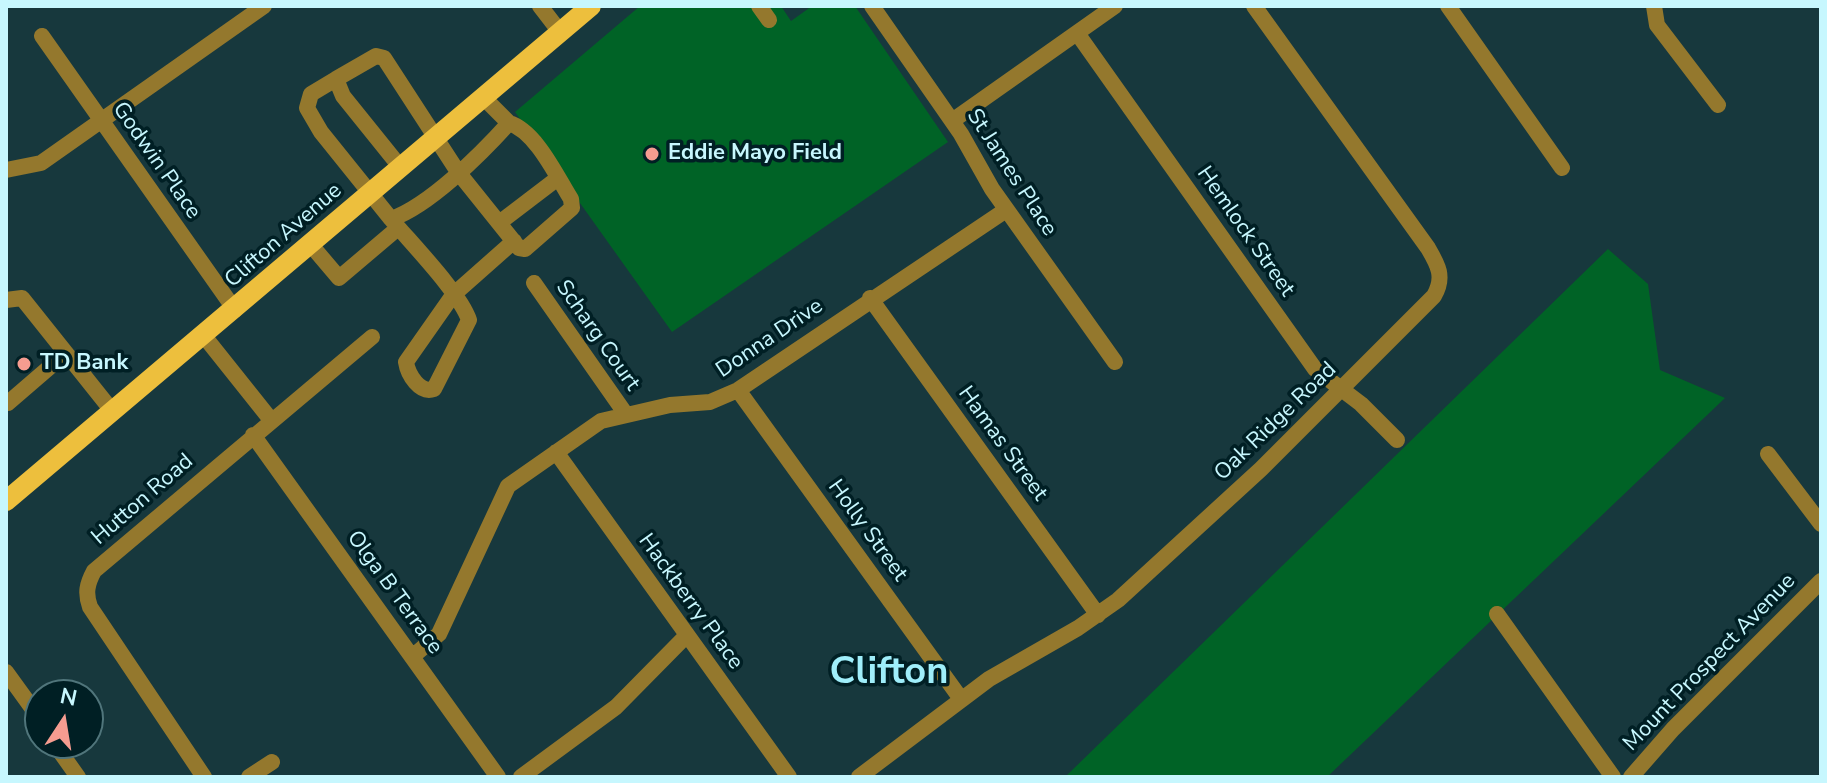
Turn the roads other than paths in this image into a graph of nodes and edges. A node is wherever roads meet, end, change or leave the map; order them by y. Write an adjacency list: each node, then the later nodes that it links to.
1 (264, 6): 15 (street)
2 (540, 6): 9 (street)
3 (872, 6): 16 (street, St James Place)
4 (1115, 6): 10 (street)
5 (1254, 6): 39 (street, Oak Ridge Road)
6 (1448, 6): 20 (street)
7 (1654, 6): 14 (street)
8 (581, 9): 9 (main road, Clifton Avenue)
9 (560, 32): 13 (main road, Clifton Avenue)
10 (1077, 33): 16 (street); 39 (street, Hemlock Street)
11 (42, 36): 15 (street, Godwin Place)
12 (336, 79): 18 (street); 19 (street); 24 (street)
13 (483, 97): 17 (street); 18 (main road, Clifton Avenue)
14 (1718, 105)
15 (100, 121): 21 (street); 34 (street, Godwin Place)
16 (952, 121): 25 (street, St James Place)
17 (509, 123): 22 (street); 23 (street)
18 (435, 138): 19 (main road, Clifton Avenue); 22 (street)
19 (401, 168): 24 (main road, Clifton Avenue)
20 (1562, 168)
21 (6, 170)
22 (458, 172): 26 (street); 27 (street)
23 (558, 178): 26 (street); 28 (street)
24 (370, 194): 27 (street); 29 (main road, Clifton Avenue)
25 (1006, 210): 32 (street, Donna Drive); 38 (street, St James Place)
26 (499, 223): 28 (street)
27 (394, 224): 29 (street); 31 (street)
28 (514, 241): 31 (street)
29 (311, 245): 34 (main road, Clifton Avenue)
30 (534, 283): 43 (street, Scharg Court)
31 (453, 295): 31 (street)
32 (870, 298): 40 (street, Donna Drive); 53 (street, Hamas Street)
33 (6, 300): 37 (street)
34 (235, 310): 35 (main road, Clifton Avenue)
35 (204, 336): 42 (main road, Clifton Avenue); 44 (street)
36 (372, 337): 44 (street, Hutton Road)
37 (66, 353): 41 (street); 42 (street)
38 (1115, 362)
39 (1342, 389): 46 (street, Hemlock Street); 53 (street, Oak Ridge Road)
40 (738, 390): 43 (street, Donna Drive); 58 (street, Holly Street)
41 (6, 400)
42 (113, 412): 49 (main road, Clifton Avenue)
43 (625, 413): 47 (street, Donna Drive)
44 (271, 420): 45 (street, Hutton Road)
45 (253, 435): 55 (street, Olga B Terrace); 62 (street, Hutton Road)
46 (1397, 440)
47 (556, 452): 54 (street, Hackberry Place); 55 (street, Donna Drive)
48 (1768, 454): 50 (street)
49 (6, 501)
50 (1821, 524)
51 (1821, 581): 69 (street, Mount Prospect Avenue)
52 (1497, 614): 68 (street)
53 (1098, 615): 58 (street, Oak Ridge Road)
54 (687, 635): 65 (street); 66 (street, Hackberry Place)
55 (412, 657): 64 (street, Olga B Terrace)
56 (6, 672): 57 (street)
57 (24, 697)
58 (961, 699): 67 (street, Oak Ridge Road)
59 (65, 759): 61 (street)
60 (272, 762): 63 (street)
61 (78, 777)
62 (204, 777)
63 (249, 777)
64 (498, 777)
65 (521, 777)
66 (789, 777)
67 (859, 777)
68 (1613, 777)
69 (1631, 777)

